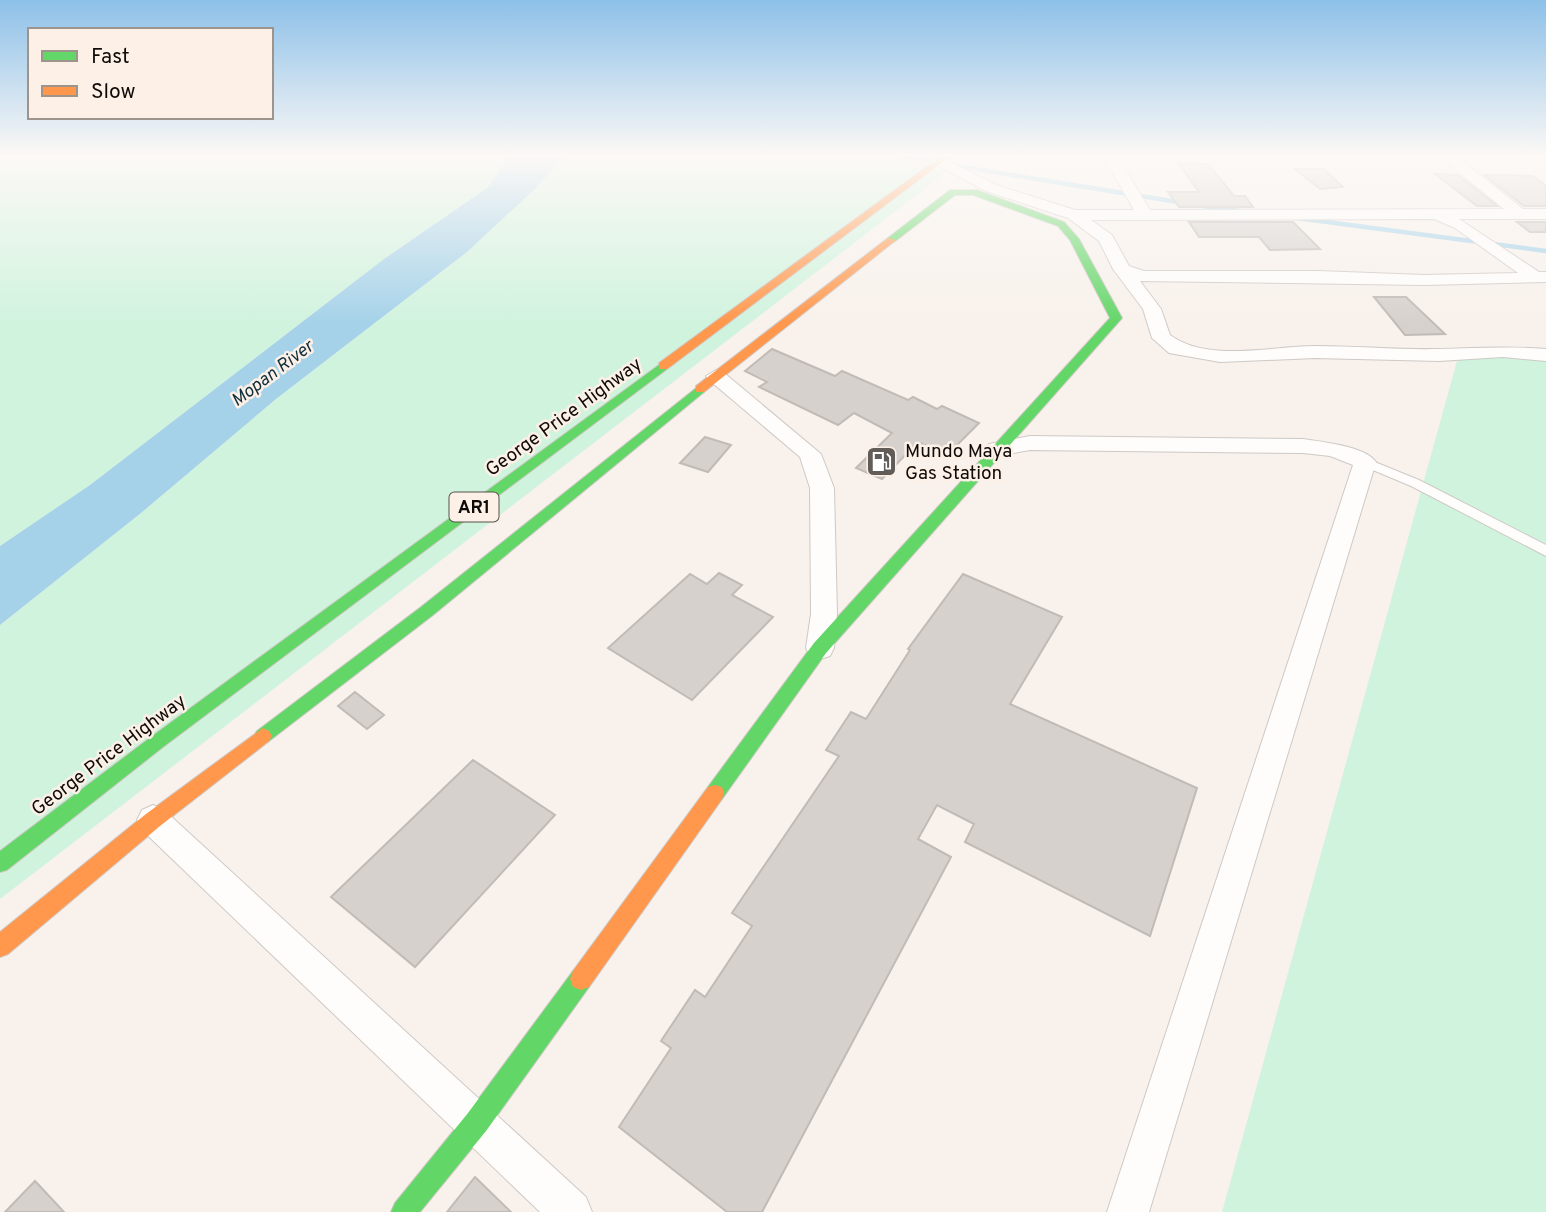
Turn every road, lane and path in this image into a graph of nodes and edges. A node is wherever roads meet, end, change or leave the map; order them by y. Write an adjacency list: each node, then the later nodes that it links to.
1 (875, 211): 21 (main road, George Price Highway / AR1)
2 (929, 211): 15 (main road)
3 (1025, 211): 16 (main road)
4 (1060, 211): 10 (street)
5 (1142, 211): 11 (street)
6 (1515, 211): 8 (street)
7 (1429, 214): 8 (street); 11 (street); 13 (street)
8 (1519, 214): 9 (street)
9 (1546, 214)
10 (1074, 215): 11 (street); 12 (street)
11 (1145, 215)
12 (1122, 269): 13 (street); 14 (street)
13 (1543, 280)
14 (1546, 355)
15 (716, 376): 19 (street); 20 (main road)
16 (997, 449): 17 (street); 19 (main road)
17 (1365, 462): 18 (lane); 26 (street)
18 (1546, 551)
19 (820, 648): 23 (main road)
20 (153, 820): 22 (main road); 23 (street)
21 (0, 863)
22 (0, 946)
23 (477, 1122): 24 (main road); 25 (street)
24 (404, 1212)
25 (571, 1212)
26 (1128, 1212)

